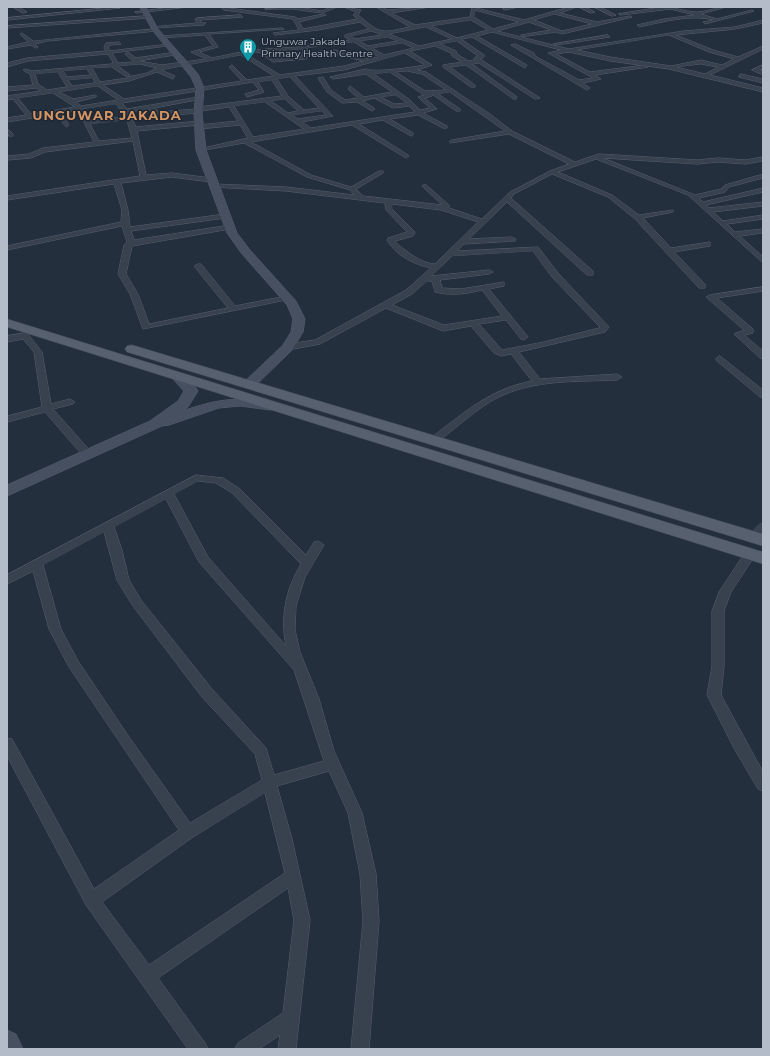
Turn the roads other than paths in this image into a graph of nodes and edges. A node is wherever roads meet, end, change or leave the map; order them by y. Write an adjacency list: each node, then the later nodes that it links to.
1 (54, 7): 55 (street)
2 (72, 7): 41 (street)
3 (93, 7): 35 (street)
4 (117, 7): 35 (street)
5 (187, 7): 29 (street); 68 (street)
6 (207, 7): 30 (street)
7 (242, 7): 26 (street)
8 (259, 7): 31 (street)
9 (335, 7): 19 (street)
10 (378, 7): 37 (street)
11 (428, 7): 20 (street)
12 (474, 7): 59 (street); 65 (street)
13 (516, 7): 32 (street)
14 (581, 7): 39 (street)
15 (596, 7): 49 (street)
16 (671, 7): 34 (street); 46 (street)
17 (696, 7): 34 (street)
18 (723, 7): 23 (street); 43 (street)
19 (296, 8): 31 (street); 48 (street)
20 (408, 8): 37 (street); 42 (street)
21 (498, 8): 32 (street)
22 (570, 8): 38 (street); 60 (street)
23 (730, 8)
24 (743, 8): 40 (street)
25 (15, 9): 47 (street)
26 (224, 9): 30 (street); 36 (street); 56 (street)
27 (345, 9): 64 (street)
28 (616, 9): 46 (street)
29 (193, 10)
30 (211, 10)
31 (265, 10): 36 (street); 48 (street)
32 (505, 10): 65 (street)
33 (736, 10): 40 (street)
34 (685, 11): 43 (street); 50 (street)
35 (84, 12): 41 (street)
36 (247, 12): 57 (street)
37 (385, 12): 86 (street)
38 (553, 12): 45 (street); 75 (street)
39 (593, 12)
40 (748, 12): 66 (street)
41 (73, 13): 55 (street)
42 (425, 14)
43 (696, 14): 51 (street)
44 (325, 15): 58 (street)
45 (544, 15): 65 (street); 87 (street)
46 (630, 15): 49 (street); 49 (street)
47 (23, 16): 53 (street); 54 (street); 54 (street); 84 (street)
48 (279, 16): 57 (street); 57 (street); 88 (street); 97 (street)
49 (616, 16): 60 (street); 70 (street); 91 (street)
50 (656, 16)
51 (704, 16): 66 (street); 91 (street)
52 (763, 16): 61 (street)
53 (9, 17)
54 (40, 17): 55 (street); 77 (street)
55 (56, 17): 68 (street); 72 (street); 77 (street)
56 (228, 17): 57 (street); 69 (street); 74 (street)
57 (262, 18): 101 (street)
58 (312, 18): 63 (street); 88 (street)
59 (472, 18): 73 (street); 98 (street)
60 (596, 18): 70 (street)
61 (753, 18): 71 (street); 78 (street)
62 (437, 19): 73 (street)
63 (320, 20)
64 (361, 20): 81 (street); 82 (street)
65 (528, 20): 98 (street); 99 (street)
66 (721, 20): 76 (street); 78 (street)
67 (84, 21): 68 (street); 72 (street); 80 (street)
68 (151, 21): 74 (street); 105 (street); 106 (street); 126 (street)
69 (232, 21)
70 (606, 21): 75 (street)
71 (763, 21): 89 (street)
72 (63, 22): 110 (street)
73 (443, 22): 83 (street)
74 (199, 23): 100 (street)
75 (597, 23): 87 (street)
76 (699, 23)
77 (41, 24): 84 (street)
78 (734, 24): 89 (street)
79 (7, 25): 84 (street)
80 (109, 25)
81 (334, 25): 88 (street); 90 (street)
82 (367, 25): 90 (street); 94 (street)
83 (426, 25): 86 (street); 118 (street)
84 (26, 26)
85 (236, 26): 93 (street)
86 (414, 26): 108 (street)
87 (586, 26): 103 (street)
88 (301, 27): 90 (street); 97 (street); 117 (street)
89 (748, 28): 96 (street); 107 (street)
90 (321, 29)
91 (638, 29): 92 (street)
92 (656, 29)
93 (240, 30): 100 (street); 101 (street)
94 (373, 30): 108 (street); 119 (street)
95 (598, 30): 116 (street)
96 (760, 30)
97 (284, 31): 101 (street)
98 (492, 31): 112 (street); 114 (street)
99 (556, 31): 103 (street); 114 (street)
100 (212, 32): 102 (street)
101 (249, 32)
102 (206, 33): 106 (street); 136 (street)
103 (562, 33): 120 (street)
104 (22, 34): 123 (street)
105 (113, 34): 111 (street); 140 (street)
106 (188, 34): 136 (street)
107 (670, 34): 125 (street); 156 (street)
108 (385, 35): 119 (street); 122 (street)
109 (612, 35): 116 (street)
110 (76, 36): 111 (street); 115 (street)
111 (86, 36): 121 (street)
112 (473, 36): 118 (street); 172 (street)
113 (48, 37): 115 (street); 115 (street); 123 (street)
114 (514, 37): 128 (street)
115 (64, 38)
116 (592, 38): 120 (street); 125 (street)
117 (314, 40): 119 (street); 129 (street)
118 (459, 40): 124 (street); 159 (street)
119 (355, 41): 131 (street)
120 (572, 41): 128 (street)
121 (89, 42)
122 (402, 42): 131 (street); 132 (street)
123 (32, 43): 133 (street); 138 (street)
124 (436, 44): 132 (street); 163 (street)
125 (605, 44): 134 (street)
126 (167, 45): 140 (street); 141 (street)
127 (513, 45): 147 (street)
128 (550, 45): 134 (street)
129 (305, 47): 137 (street); 137 (street)
130 (763, 47): 156 (street)
131 (366, 48): 151 (street)
132 (419, 48): 139 (street)
133 (37, 49)
134 (572, 49): 143 (street); 153 (street)
135 (69, 50): 148 (street)
136 (202, 50): 154 (street)
137 (260, 50): 142 (street)
138 (10, 51): 161 (street)
139 (406, 51): 146 (street); 152 (street)
140 (107, 52): 148 (street); 168 (street)
141 (174, 53): 157 (street); 165 (street)
142 (242, 53): 150 (street); 197 (street)
143 (551, 53): 147 (street); 160 (street)
144 (128, 54): 157 (street)
145 (314, 54): 158 (street)
146 (396, 54): 151 (street); 152 (street)
147 (532, 54): 203 (street)
148 (72, 56): 149 (street)
149 (63, 57): 161 (street); 164 (street)
150 (227, 57): 154 (street); 162 (street)
151 (385, 57): 155 (street); 158 (street)
152 (414, 57): 182 (street)
153 (601, 57): 160 (street); 174 (street)
154 (212, 60): 165 (street); 171 (street)
155 (394, 60)
156 (738, 60): 178 (street)
157 (137, 61): 168 (street); 180 (street)
158 (372, 61): 169 (street)
159 (480, 61): 163 (street); 231 (street)
160 (566, 62): 181 (street)
161 (19, 63): 167 (street); 186 (street)
162 (239, 63)
163 (467, 63): 207 (street); 230 (street)
164 (58, 64)
165 (185, 64): 180 (street); 208 (street)
166 (400, 64): 182 (street)
167 (7, 65)
168 (113, 65): 175 (street); 192 (street)
169 (357, 65): 187 (street); 188 (street)
170 (606, 65): 185 (street)
171 (220, 66)
172 (525, 66)
173 (593, 66): 181 (street)
174 (661, 66): 177 (street); 185 (street)
175 (89, 67): 183 (street); 191 (street)
176 (232, 67): 202 (street)
177 (669, 67): 178 (street); 194 (street)
178 (723, 67): 194 (street)
179 (763, 67): 189 (street)
180 (159, 68): 196 (street); 204 (street)
181 (579, 68): 190 (street)
182 (409, 69): 184 (street); 217 (street)
183 (58, 70): 186 (street); 199 (street)
184 (390, 70): 188 (street); 223 (street)
185 (622, 70): 190 (street)
186 (32, 73): 206 (street)
187 (314, 73): 193 (street); 198 (street)
188 (367, 73): 198 (street); 222 (street)
189 (763, 73)
190 (590, 74): 203 (street)
191 (94, 76): 199 (street); 204 (street)
192 (128, 76)
193 (292, 76): 197 (street); 244 (street)
194 (705, 76): 214 (street)
195 (741, 76): 201 (street)
196 (173, 77)
197 (277, 78): 200 (street); 213 (street)
198 (321, 78): 232 (street)
199 (65, 79): 212 (street)
200 (254, 81): 202 (street); 221 (street)
201 (763, 81)
202 (246, 82): 208 (street)
203 (578, 82): 210 (street)
204 (98, 84): 212 (street); 235 (street)
205 (173, 85): 219 (street)
206 (38, 86): 211 (street); 218 (street)
207 (473, 86)
208 (200, 88): 219 (street); 236 (street)
209 (350, 88): 232 (street)
210 (587, 88)
211 (7, 89)
212 (69, 90): 215 (street)
213 (282, 90): 216 (street); 227 (street)
214 (763, 90)
215 (54, 91): 218 (street); 234 (street)
216 (275, 91)
217 (449, 91): 223 (street); 269 (street)
218 (46, 92): 226 (street)
219 (174, 92): 235 (street)
220 (268, 92): 221 (street)
221 (260, 93): 225 (street)
222 (396, 93): 228 (street); 239 (street)
223 (435, 94): 246 (street); 251 (street)
224 (94, 96): 234 (street)
225 (243, 96)
226 (14, 97): 229 (street); 254 (street)
227 (286, 97): 233 (street); 238 (street)
228 (376, 97): 232 (street); 241 (street)
229 (7, 98)
230 (516, 98)
231 (537, 98)
232 (360, 99): 245 (street)
233 (266, 100): 237 (street); 240 (street)
234 (72, 101): 242 (street)
235 (120, 101): 247 (street); 250 (street)
236 (200, 104): 237 (street); 243 (street); 243 (street); 265 (street)
237 (230, 104): 262 (street)
238 (294, 104): 240 (street); 249 (street)
239 (411, 104): 241 (street); 251 (street)
240 (278, 106): 252 (street)
241 (393, 106): 255 (street)
242 (80, 108): 248 (street); 250 (street); 261 (street)
243 (150, 108): 247 (street)
244 (323, 109): 249 (street); 260 (street)
245 (372, 109)
246 (458, 110)
247 (126, 111): 256 (street)
248 (58, 112): 254 (street); 264 (street)
249 (303, 112): 252 (street)
250 (100, 113): 256 (street); 261 (street)
251 (419, 113): 255 (street); 266 (street)
252 (289, 114): 260 (street)
253 (368, 115): 259 (street)
254 (30, 117): 258 (street)
255 (397, 117): 257 (street)
256 (129, 118): 267 (street)
257 (385, 119): 259 (street); 270 (street)
258 (7, 120)
259 (378, 120): 263 (street)
260 (298, 121): 268 (street)
261 (88, 122): 274 (street)
262 (240, 123): 265 (street); 272 (street)
263 (354, 124): 268 (street); 277 (street)
264 (66, 125)
265 (199, 125): 267 (street); 275 (street)
266 (445, 127)
267 (134, 129): 271 (street)
268 (311, 131): 272 (street)
269 (510, 132): 273 (street); 282 (street)
270 (412, 134)
271 (136, 139): 274 (street); 287 (street)
272 (248, 140): 275 (street); 291 (street)
273 (452, 142)
274 (97, 143): 279 (street)
275 (201, 150): 289 (street)
276 (763, 152): 280 (street)
277 (406, 156)
278 (596, 157): 281 (street); 282 (street); 294 (street)
279 (7, 158)
280 (763, 158): 281 (street)
281 (746, 162): 283 (street)
282 (574, 164): 285 (street)
283 (758, 167)
284 (381, 172): 291 (street)
285 (552, 172): 296 (street); 304 (street)
286 (763, 176): 294 (street)
287 (143, 177): 288 (street); 289 (street)
288 (117, 181): 295 (street); 308 (street)
289 (212, 183): 293 (street); 303 (street)
290 (425, 186): 300 (street)
291 (352, 189): 293 (street)
292 (763, 190): 298 (street)
293 (360, 197): 297 (street)
294 (695, 197): 298 (street)
295 (7, 198)
296 (507, 198): 306 (street); 323 (street)
297 (389, 201): 300 (street); 321 (street)
298 (702, 204): 301 (street)
299 (763, 204): 301 (street)
300 (442, 208): 306 (street)
301 (709, 210): 307 (street)
302 (671, 211): 304 (street)
303 (226, 216): 308 (street); 309 (street)
304 (638, 217): 317 (street)
305 (763, 217): 307 (street)
306 (482, 221): 313 (street)
307 (722, 222): 311 (street)
308 (126, 227): 314 (street); 316 (street)
309 (230, 227): 314 (street); 330 (street)
310 (763, 231): 311 (street)
311 (733, 234): 319 (street)
312 (512, 239): 313 (street)
313 (462, 242): 318 (street)
314 (131, 243): 332 (street)
315 (707, 244): 317 (street)
316 (7, 248)
317 (669, 251): 327 (street)
318 (449, 254): 321 (street); 340 (street)
319 (763, 260)
320 (198, 266): 332 (street)
321 (437, 266): 324 (street)
322 (489, 272): 325 (street)
323 (590, 272)
324 (424, 278): 325 (street); 331 (street)
325 (436, 279): 328 (street)
326 (501, 284): 328 (street)
327 (702, 286)
328 (483, 287): 334 (street)
329 (763, 289): 341 (street)
330 (286, 298): 332 (street); 339 (street)
331 (385, 305): 336 (street); 339 (street)
332 (233, 309)
333 (7, 311): 346 (main road)
334 (508, 318): 336 (street); 337 (street)
335 (7, 323): 343 (main road)
336 (473, 324): 340 (street)
337 (524, 337)
338 (7, 339): 349 (street)
339 (288, 348): 346 (street)
340 (513, 350): 345 (street)
341 (763, 356)
342 (720, 359): 347 (street)
343 (177, 376): 350 (main road); 352 (street)
344 (617, 377): 345 (street)
345 (538, 382): 353 (street)
346 (249, 384): 353 (main road)
347 (763, 395)
348 (70, 402): 349 (street)
349 (47, 408): 351 (street); 354 (street)
350 (287, 410): 352 (street); 360 (main road)
351 (7, 419)
352 (155, 424): 354 (street)
353 (435, 439): 358 (main road)
354 (88, 455): 355 (street)
355 (7, 491)
356 (168, 493): 357 (street); 361 (street); 364 (street)
357 (108, 527): 362 (street); 367 (street)
358 (760, 535)
359 (318, 545): 361 (street)
360 (757, 556): 368 (street)
361 (307, 563): 364 (street)
362 (38, 564): 363 (street); 369 (street)
363 (7, 580)
364 (302, 672): 366 (street)
365 (7, 743): 371 (street)
366 (333, 764): 367 (street); 379 (street)
367 (271, 782): 369 (street); 370 (street)
368 (763, 785)
369 (188, 832): 371 (street)
370 (293, 876): 372 (street); 373 (street)
371 (92, 900): 372 (street)
372 (147, 976): 376 (street)
373 (290, 1018): 377 (street); 378 (street)
374 (7, 1043): 375 (street)
375 (10, 1049)
376 (199, 1049)
377 (244, 1049)
378 (287, 1049)
379 (360, 1049)

